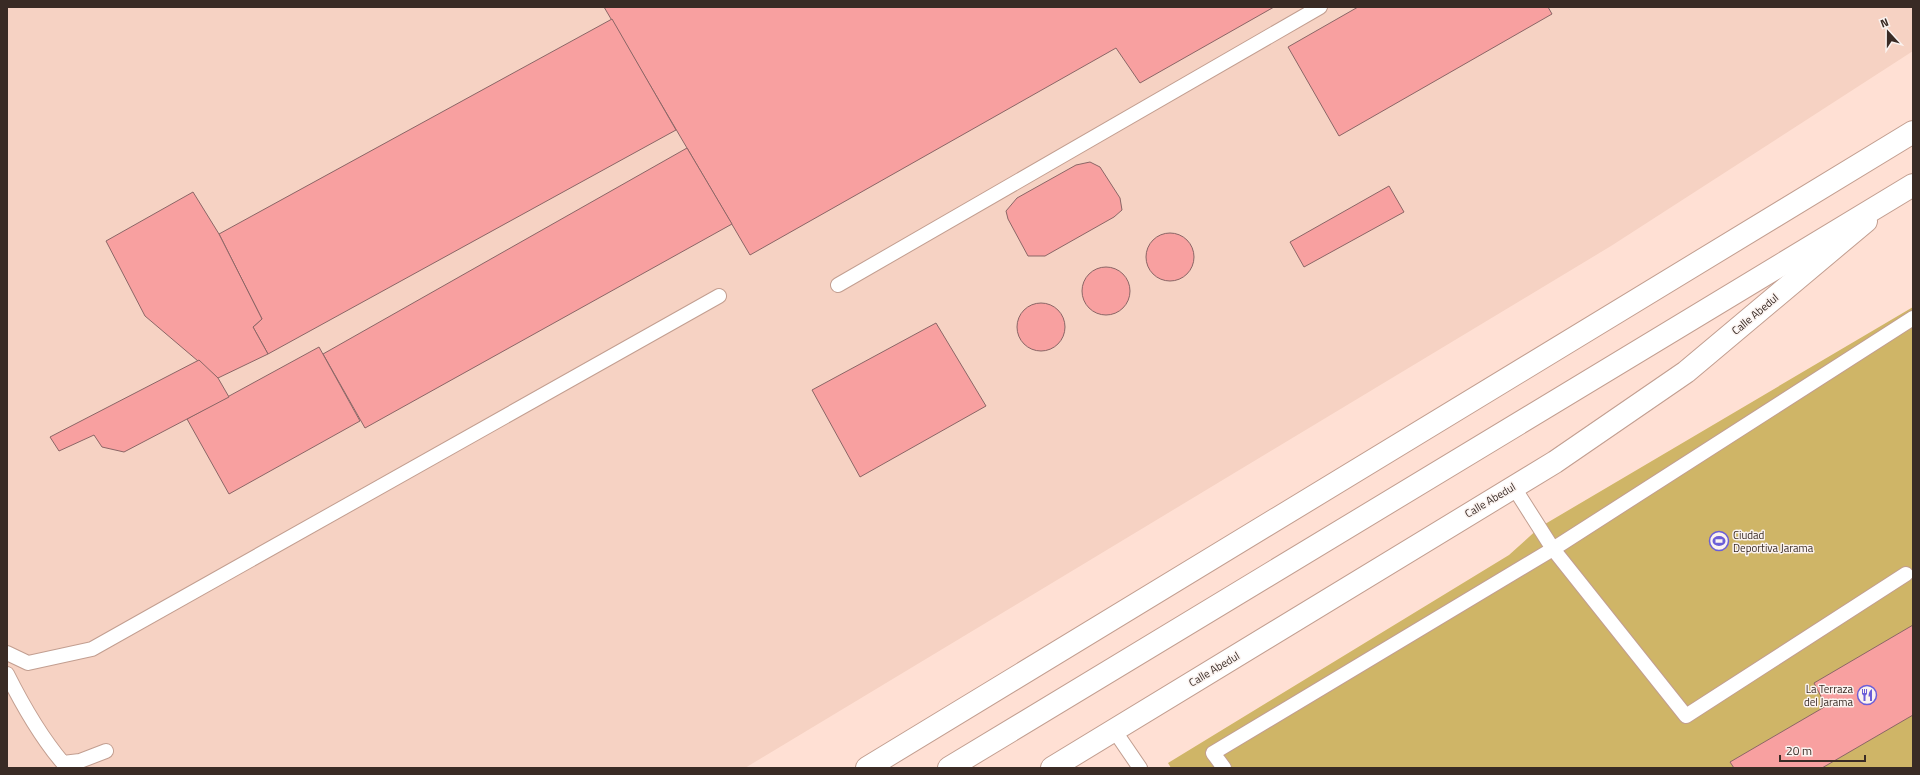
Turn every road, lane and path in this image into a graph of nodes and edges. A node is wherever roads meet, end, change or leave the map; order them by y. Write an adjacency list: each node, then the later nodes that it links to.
1 (1320, 7): 4 (lane)
2 (1913, 132): 14 (main road)
3 (1906, 189): 7 (main road, Calle Abedul); 15 (main road)
4 (838, 286)
5 (719, 296): 10 (lane)
6 (1913, 318): 8 (lane)
7 (1513, 486): 8 (lane); 12 (main road, Calle Abedul)
8 (1553, 549): 9 (lane); 18 (lane)
9 (1906, 574)
10 (7, 653)
11 (7, 674): 13 (lane)
12 (1114, 730): 16 (main road, Calle Abedul); 17 (lane)
13 (106, 751)
14 (867, 768)
15 (949, 768)
16 (1052, 768)
17 (1140, 768)
18 (1224, 768)

